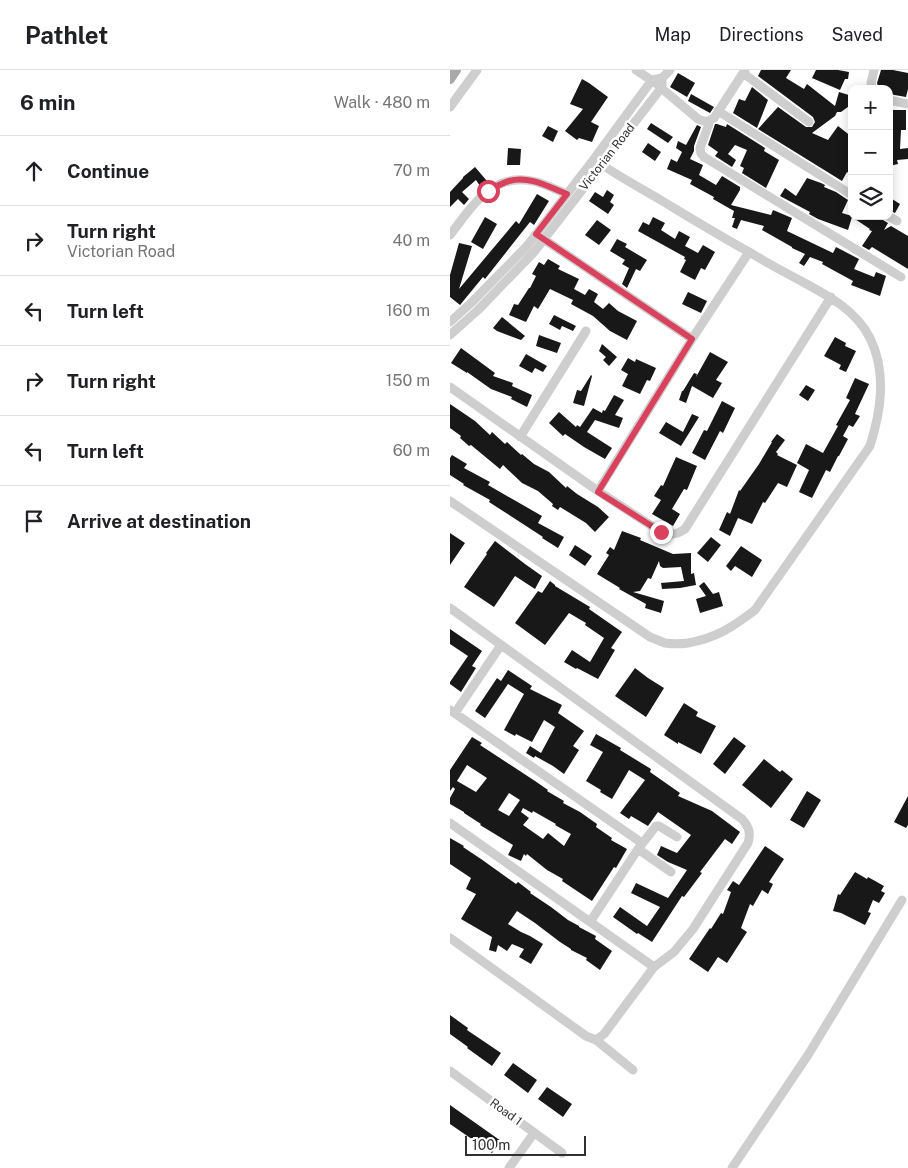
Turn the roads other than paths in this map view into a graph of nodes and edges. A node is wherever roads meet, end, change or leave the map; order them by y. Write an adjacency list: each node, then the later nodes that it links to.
1 (456, 70): 7 (main road)
2 (477, 70): 14 (street)
3 (636, 70): 9 (street)
4 (670, 70): 8 (street)
5 (874, 70): 10 (street)
6 (744, 72): 15 (street); 17 (street)
7 (450, 78)
8 (662, 78): 9 (street); 11 (street)
9 (652, 80): 11 (street); 18 (street, Victorian Road)
10 (871, 85)
11 (662, 87): 16 (street); 18 (street, Victorian Road)
12 (893, 101): 13 (street)
13 (908, 104)
14 (450, 107)
15 (718, 111): 16 (street); 19 (street)
16 (710, 121): 26 (street)
17 (809, 122)
18 (597, 162): 20 (street, Victorian Road); 24 (street, Victorian Road); 25 (street)
19 (848, 192)
20 (567, 194): 23 (street); 24 (street, Victorian Road)
21 (893, 219): 22 (street)
22 (897, 222)
23 (450, 235)
24 (540, 237): 28 (street, Victorian Road); 30 (street, Victorian Road); 31 (street)
25 (749, 252): 27 (street); 31 (street)
26 (901, 277)
27 (831, 298): 34 (street); 35 (street)
28 (450, 322)
29 (586, 331): 33 (street)
30 (450, 335)
31 (692, 339): 34 (street)
32 (450, 387): 33 (street)
33 (520, 437): 34 (street)
34 (598, 492)
35 (450, 500)
36 (450, 608): 37 (street)
37 (501, 645): 38 (street); 46 (street)
38 (452, 711): 41 (street)
39 (450, 823): 44 (street)
40 (677, 837): 41 (street)
41 (640, 846): 42 (street); 44 (street)
42 (671, 872)
43 (902, 900): 53 (street)
44 (590, 922): 46 (street)
45 (450, 938): 47 (street)
46 (654, 967): 47 (street)
47 (596, 1040): 48 (street)
48 (633, 1070)
49 (450, 1071): 50 (street, Road 1)
50 (534, 1133): 51 (street, Road 1); 52 (street)
51 (562, 1153)
52 (509, 1168)
53 (732, 1168)

